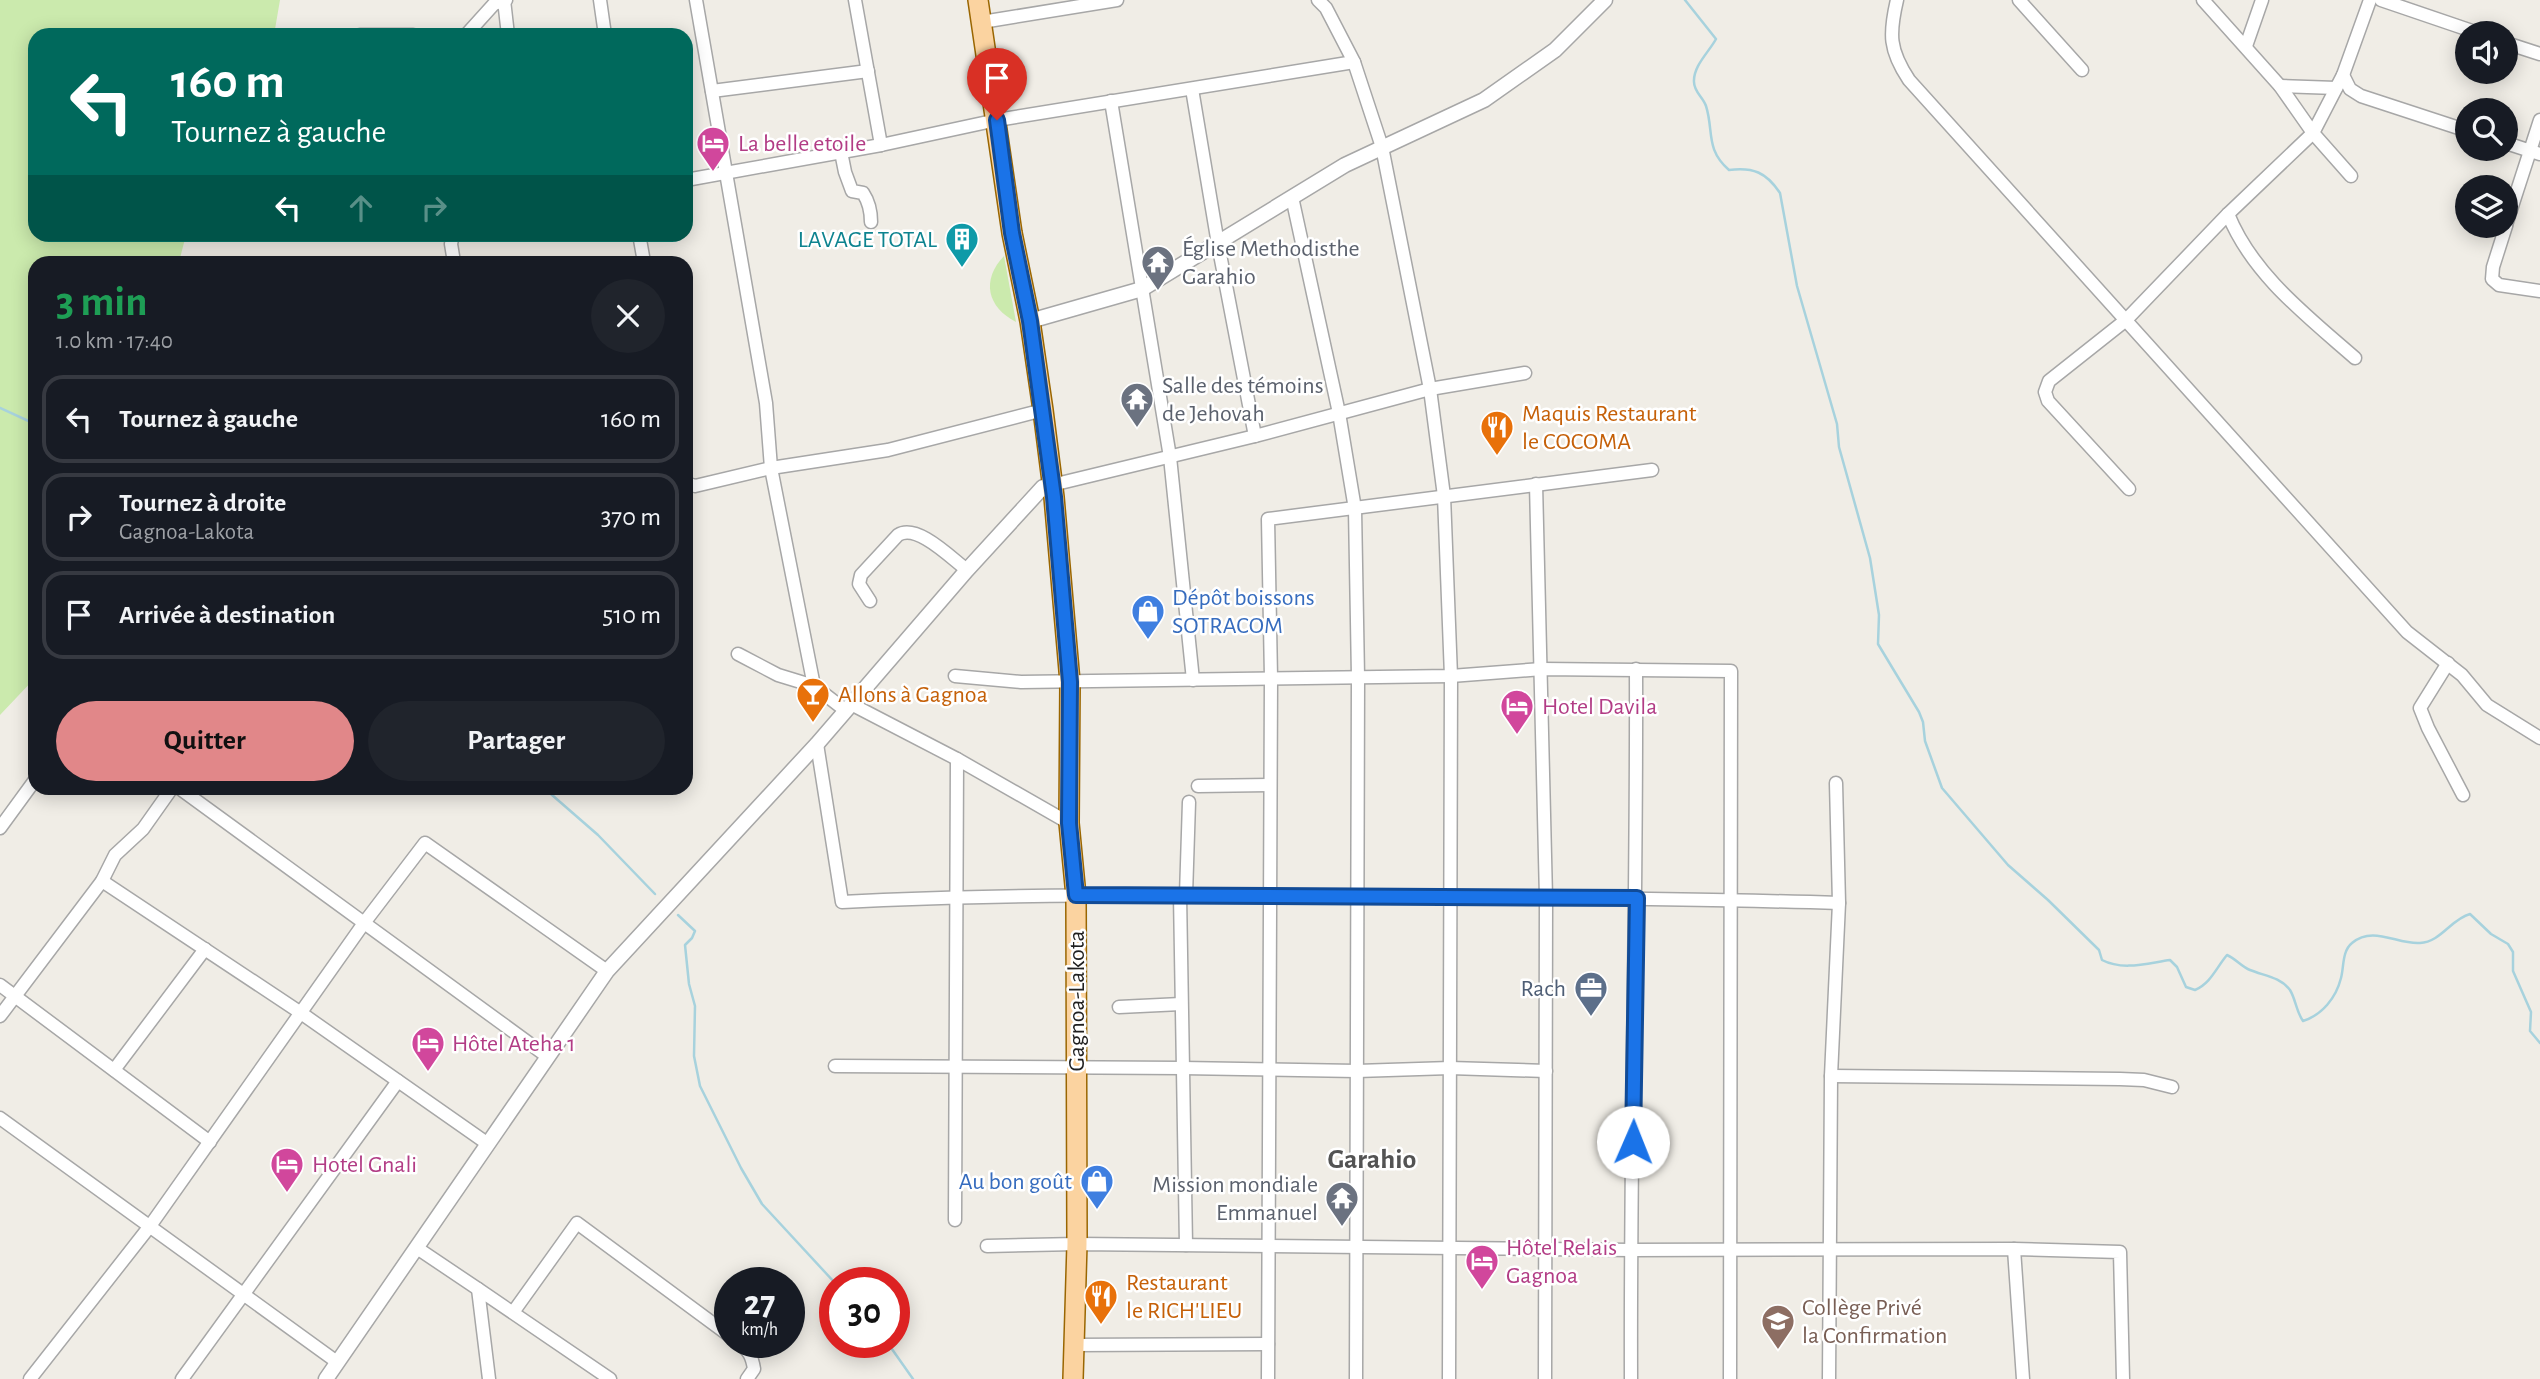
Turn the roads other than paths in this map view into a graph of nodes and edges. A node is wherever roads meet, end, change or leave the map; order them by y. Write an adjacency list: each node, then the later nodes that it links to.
1 (505, 0): 17 (street); 18 (street)
2 (600, 0): 19 (street)
3 (696, 0): 30 (street)
4 (855, 0): 25 (street)
5 (978, 0): 15 (main road, Gagnoa-Lakota)
6 (1117, 0): 15 (street)
7 (1318, 0): 23 (street)
8 (1605, 0): 37 (street)
9 (1896, 0): 52 (street)
10 (2018, 0): 24 (street)
11 (2203, 0): 20 (street)
12 (2262, 0): 20 (street)
13 (2370, 0): 26 (street)
14 (2381, 0): 16 (street)
15 (982, 22): 32 (main road, Gagnoa-Lakota)
16 (2455, 25)
17 (472, 28)
18 (507, 28)
19 (604, 28)
20 (2246, 46): 27 (street)
21 (2518, 47): 22 (street)
22 (2540, 54)
23 (1353, 62): 29 (street); 37 (street)
24 (2082, 70)
25 (868, 71): 30 (street); 36 (street)
26 (2343, 75): 28 (street); 34 (street)
27 (2280, 86): 28 (street); 35 (street)
28 (2336, 88): 35 (street)
29 (1192, 89): 31 (street); 49 (street)
30 (712, 91): 41 (street)
31 (1111, 101): 32 (street); 50 (street)
32 (997, 120): 36 (street); 53 (main road, Gagnoa-Lakota)
33 (2540, 120): 40 (street)
34 (2455, 127)
35 (2314, 133): 42 (street); 46 (street)
36 (881, 145): 39 (street)
37 (1382, 147): 45 (street); 56 (street)
38 (2518, 147): 40 (street)
39 (841, 152): 41 (street); 47 (street)
40 (2535, 152): 44 (street)
41 (726, 173): 43 (street); 61 (street)
42 (2351, 176)
43 (693, 179)
44 (2518, 195)
45 (1293, 197): 49 (street); 58 (street)
46 (2228, 214): 52 (street); 54 (street)
47 (871, 222)
48 (2502, 238): 51 (street)
49 (1218, 244): 50 (street); 59 (street)
50 (1142, 289): 53 (street); 60 (street)
51 (2540, 291)
52 (2126, 320): 66 (street); 72 (street)
53 (1030, 321): 57 (main road, Gagnoa-Lakota)
54 (2355, 358)
55 (1525, 373): 56 (street)
56 (1430, 389): 58 (street); 67 (street)
57 (1043, 410): 61 (street); 65 (main road, Gagnoa-Lakota)
58 (1339, 414): 59 (street); 68 (street)
59 (1255, 436): 60 (street)
60 (1171, 457): 65 (street); 79 (street)
61 (771, 468): 64 (street); 81 (street)
62 (1652, 470): 63 (street)
63 (1536, 484): 67 (street); 73 (street)
64 (693, 485)
65 (1052, 485): 69 (street); 80 (main road, Gagnoa-Lakota)
66 (2129, 489)
67 (1444, 496): 68 (street); 76 (street)
68 (1355, 509): 77 (street); 78 (street)
69 (967, 570): 70 (street); 82 (street)
70 (870, 601)
71 (738, 654): 81 (street)
72 (2448, 663): 83 (street); 92 (street)
73 (1542, 669): 74 (street); 76 (street); 103 (street)
74 (1636, 669): 104 (street); 105 (street)
75 (955, 676): 80 (street)
76 (1451, 676): 77 (street); 102 (street)
77 (1358, 677): 78 (street); 101 (street)
78 (1270, 678): 79 (street); 87 (street)
79 (1193, 680): 80 (street)
80 (1070, 682): 94 (main road, Gagnoa-Lakota)
81 (814, 686): 82 (street)
82 (848, 707): 84 (street); 85 (street)
83 (2540, 738)
84 (817, 744): 100 (street); 109 (street)
85 (957, 759): 94 (street); 100 (street)
86 (1836, 783): 106 (street)
87 (1269, 785): 88 (street); 99 (street)
88 (1198, 786)
89 (28, 790): 95 (street)
90 (167, 795): 96 (street)
91 (189, 795): 107 (street)
92 (2463, 795)
93 (1189, 802): 98 (street)
94 (1069, 823): 97 (main road, Gagnoa-Lakota)
95 (0, 828)
96 (102, 881): 108 (street); 111 (street)
97 (1076, 895): 98 (street); 100 (street); 119 (main road, Gagnoa-Lakota)
98 (1183, 895): 99 (street); 112 (street)
99 (1270, 895): 101 (street); 122 (street)
100 (957, 896): 118 (street)
101 (1357, 896): 102 (street); 125 (street)
102 (1450, 897): 103 (street); 121 (street)
103 (1546, 898): 104 (street); 124 (street)
104 (1637, 898): 105 (street); 143 (street)
105 (1731, 899): 106 (street); 144 (street)
106 (1839, 902): 126 (street)
107 (364, 923): 109 (street); 114 (street); 116 (street)
108 (205, 949): 114 (street); 123 (street)
109 (607, 971): 116 (street)
110 (0, 985): 111 (street)
111 (15, 996): 115 (street); 123 (street)
112 (1181, 1004): 113 (street); 120 (street)
113 (1119, 1007)
114 (301, 1013): 127 (street); 130 (street)
115 (0, 1016)
116 (548, 1057): 131 (street)
117 (835, 1066): 118 (street)
118 (957, 1066): 119 (street); 132 (street)
119 (1076, 1067): 120 (street); 134 (main road, Gagnoa-Lakota)
120 (1182, 1068): 122 (street); 135 (street)
121 (1450, 1068): 124 (street); 125 (street); 140 (street)
122 (1269, 1069): 125 (street); 137 (street)
123 (114, 1070): 130 (street)
124 (1546, 1071): 141 (street)
125 (1357, 1072): 138 (street)
126 (1831, 1076): 128 (street); 145 (street)
127 (398, 1081): 131 (street); 147 (street)
128 (2172, 1087)
129 (0, 1118): 133 (street)
130 (209, 1142): 133 (street)
131 (488, 1144): 139 (street)
132 (956, 1220)
133 (150, 1226): 147 (street); 154 (street)
134 (1077, 1244): 135 (street); 136 (street); 151 (main road, Gagnoa-Lakota)
135 (1186, 1245): 137 (street)
136 (987, 1246)
137 (1269, 1246): 138 (street); 150 (street)
138 (1356, 1247): 140 (street); 162 (street)
139 (417, 1248): 146 (street); 153 (street)
140 (1449, 1248): 141 (street); 163 (street)
141 (1545, 1248): 143 (street); 164 (street)
142 (2014, 1249): 145 (street); 168 (street); 169 (street)
143 (1630, 1250): 144 (street); 165 (street)
144 (1730, 1250): 145 (street); 166 (street)
145 (1831, 1251): 167 (street)
146 (478, 1289): 148 (street); 157 (street)
147 (244, 1296): 153 (street); 155 (street)
148 (514, 1311): 149 (street); 158 (street)
149 (714, 1324)
150 (1268, 1344): 151 (street); 161 (street)
151 (1073, 1345): 160 (main road, Gagnoa-Lakota)
152 (752, 1358): 159 (street)
153 (337, 1362): 156 (street)
154 (30, 1379)
155 (183, 1379)
156 (326, 1379)
157 (489, 1379)
158 (610, 1379)
159 (747, 1379)
160 (1073, 1379)
161 (1268, 1379)
162 (1356, 1379)
163 (1449, 1379)
164 (1545, 1379)
165 (1631, 1379)
166 (1730, 1379)
167 (1829, 1379)
168 (2022, 1379)
169 (2123, 1379)

